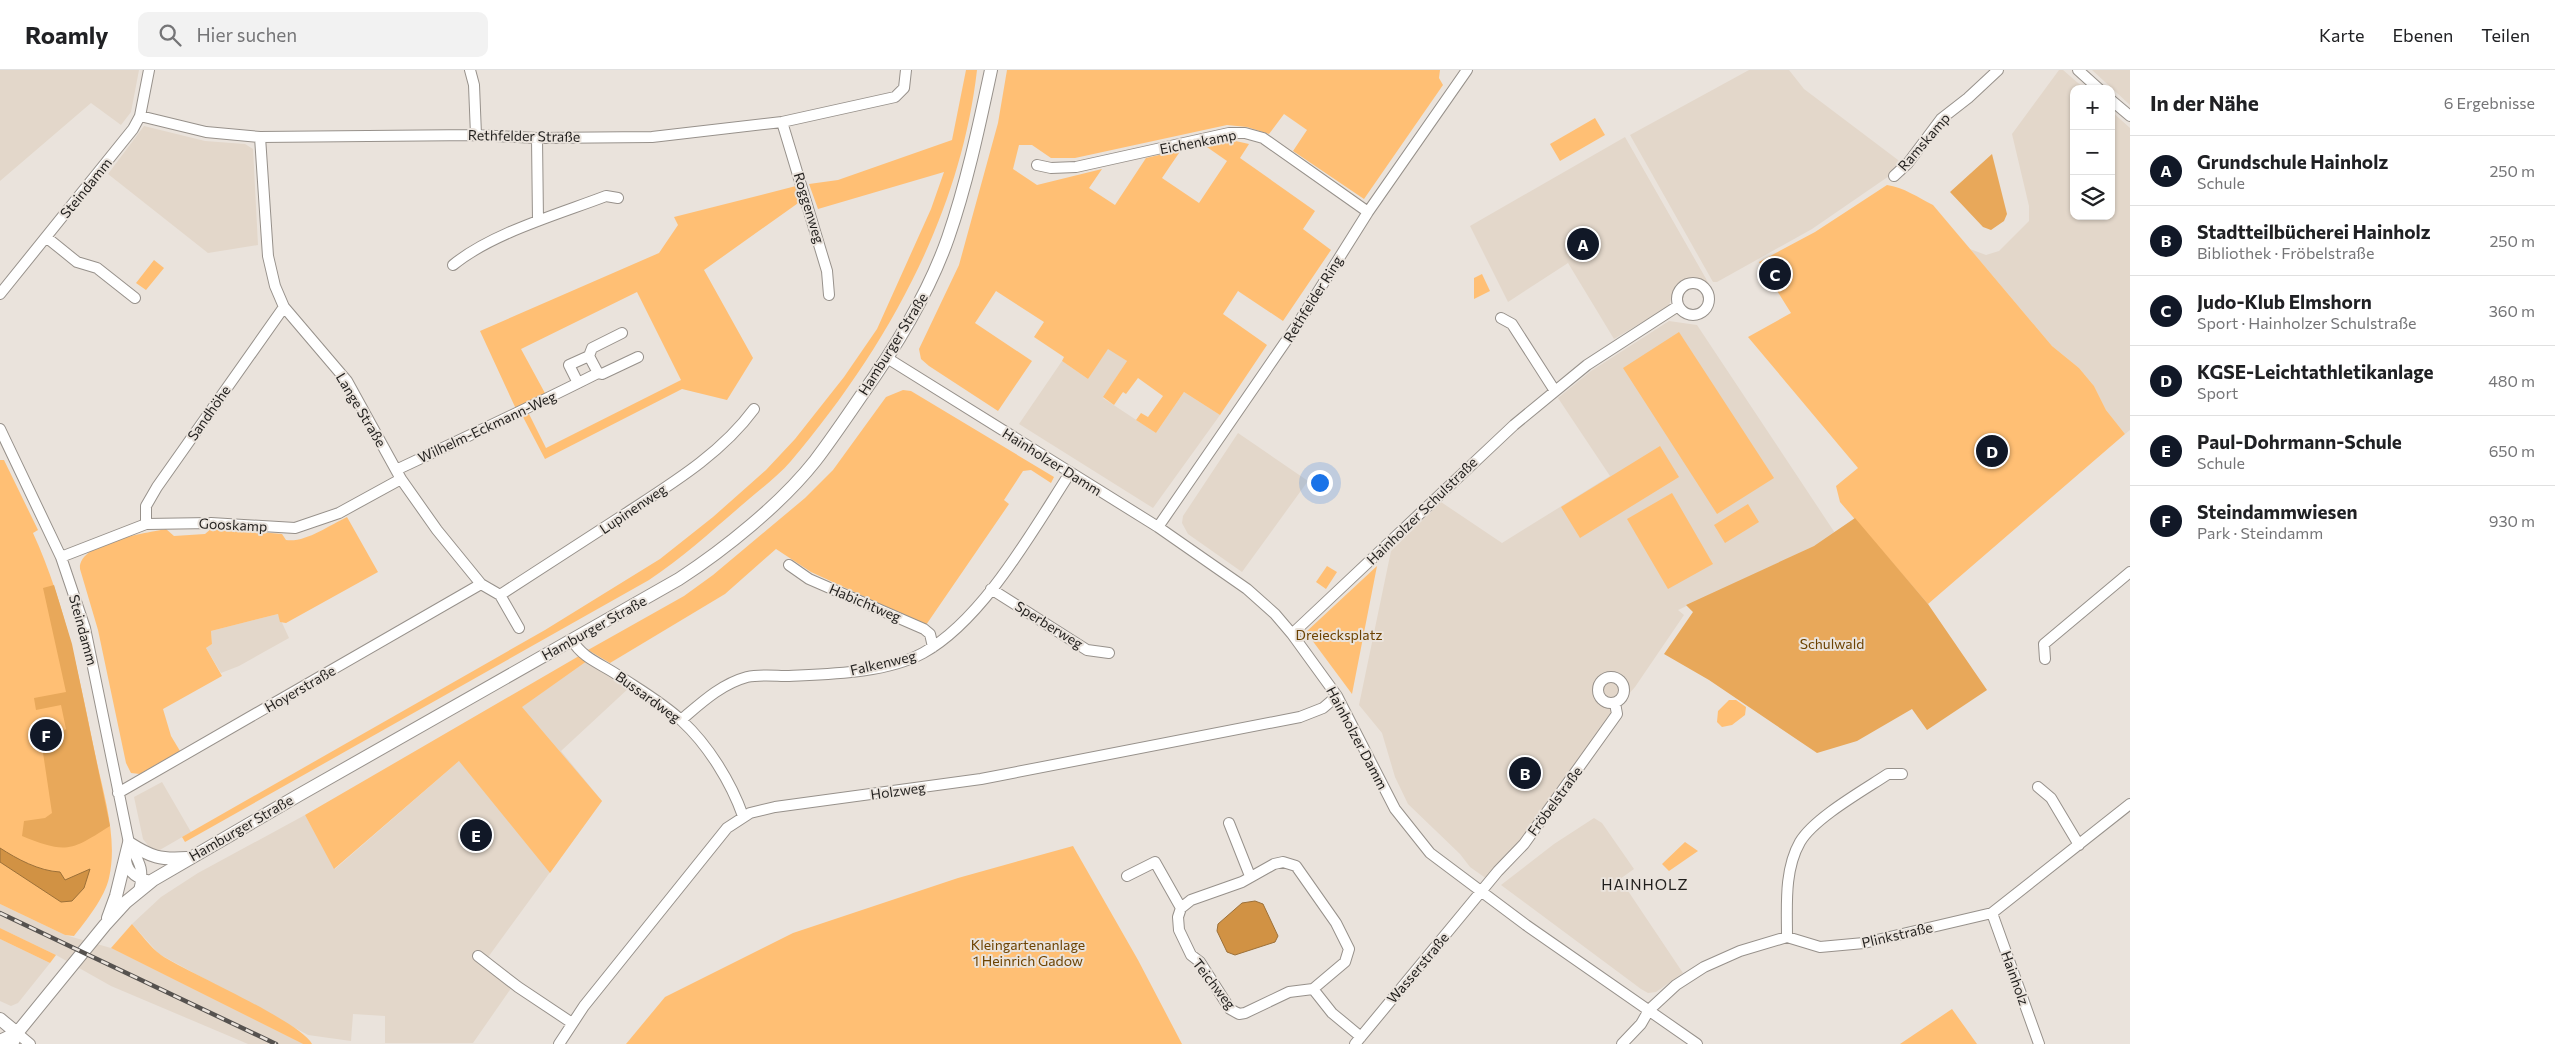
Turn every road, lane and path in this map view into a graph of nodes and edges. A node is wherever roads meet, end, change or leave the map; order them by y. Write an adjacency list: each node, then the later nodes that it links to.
1 (149, 70): 10 (street, Steindamm)
2 (470, 70): 13 (street)
3 (906, 70): 12 (street, Rethfelder Straße)
4 (991, 70): 32 (main road, Hamburger Straße)
5 (1467, 70): 19 (street, Rethfelder Ring)
6 (1998, 70): 17 (street, Ramskamp)
7 (2078, 70): 8 (street)
8 (2095, 85)
9 (2115, 103): 11 (street)
10 (140, 116): 14 (street, Rethfelder Straße); 21 (street, Steindamm)
11 (2130, 116)
12 (782, 122): 15 (street, Rethfelder Straße); 24 (street, Roggenweg)
13 (476, 135): 14 (street, Rethfelder Straße); 15 (street, Rethfelder Straße)
14 (260, 137): 27 (street, Lange Straße)
15 (537, 138): 20 (street)
16 (1037, 165): 19 (street, Eichenkamp)
17 (1894, 176)
18 (618, 198): 20 (street)
19 (1368, 212): 41 (street, Rethfelder Ring)
20 (538, 221): 22 (street)
21 (46, 237): 23 (street, Steindamm); 25 (street)
22 (453, 265)
23 (0, 294)
24 (829, 295)
25 (134, 298)
26 (1678, 306): 35 (street, Hainholzer Schulstraße)
27 (284, 307): 39 (street, Lange Straße); 40 (street, Sandhöhe)
28 (1501, 318): 35 (street)
29 (622, 333): 30 (street)
30 (589, 356): 33 (street); 34 (street)
31 (638, 357): 33 (street, Wilhelm-Eckmann-Weg)
32 (887, 358): 38 (street, Hainholzer Damm); 50 (main road, Hamburger Straße)
33 (598, 373): 34 (street, Wilhelm-Eckmann-Weg)
34 (578, 383): 39 (street, Wilhelm-Eckmann-Weg)
35 (1555, 391): 49 (street, Hainholzer Schulstraße)
36 (754, 409): 47 (street, Lupinenweg)
37 (0, 429): 42 (street, Steindamm)
38 (1070, 473): 41 (street, Hainholzer Damm); 46 (street, Falkenweg)
39 (399, 475): 40 (street, Gooskamp); 45 (street, Lange Straße)
40 (146, 524): 42 (street, Gooskamp)
41 (1158, 527): 49 (street, Hainholzer Damm)
42 (61, 558): 59 (street, Steindamm)
43 (789, 565): 51 (street, Habichtweg)
44 (2130, 572): 53 (street)
45 (481, 584): 47 (street, Lange Straße); 59 (street, Hoyerstraße)
46 (991, 589): 51 (street, Falkenweg); 52 (street, Sperberweg)
47 (500, 596): 48 (street, Lange Straße)
48 (519, 628)
49 (1292, 634): 54 (street, Hainholzer Damm)
50 (572, 640): 56 (street, Bussardweg); 65 (main road, Hamburger Straße)
51 (933, 647): 56 (street, Falkenweg)
52 (1109, 653)
53 (2045, 659)
54 (1337, 696): 61 (street, Holzweg); 69 (street, Hainholzer Damm)
55 (1615, 703): 69 (street, Fröbelstraße)
56 (682, 720): 61 (street, Bussardweg)
57 (1902, 774): 73 (street)
58 (2038, 787): 64 (street)
59 (118, 793): 63 (street, Steindamm)
60 (2130, 804): 64 (street, Plinkstraße)
61 (743, 816): 78 (street, Holzweg)
62 (1229, 823): 67 (street)
63 (129, 843): 65 (main road); 68 (street, Steindamm); 72 (main road)
64 (2079, 845): 71 (street, Plinkstraße)
65 (189, 858): 68 (main road, Hamburger Straße)
66 (1127, 876): 70 (street)
67 (1250, 876): 70 (street, Teichweg); 75 (street, Teichweg)
68 (145, 883): 72 (main road, Hamburger Straße)
69 (1481, 892): 76 (street, Hainholzer Damm); 81 (street, Wasserstraße)
70 (1181, 908): 75 (street, Teichweg)
71 (1992, 913): 73 (street, Plinkstraße); 86 (street, Hainholz)
72 (105, 925): 79 (main road, Hamburger Straße)
73 (1787, 937): 76 (street)
74 (478, 956): 78 (street)
75 (1313, 988): 81 (street)
76 (1648, 1010): 84 (street); 85 (street, Hainholzer Damm)
77 (0, 1019): 79 (main road)
78 (572, 1023): 83 (street, Holzweg)
79 (15, 1038): 80 (main road); 82 (street)
80 (0, 1041)
81 (1358, 1041)
82 (30, 1044)
83 (559, 1044)
84 (1622, 1044)
85 (1697, 1044)
86 (2039, 1044)

